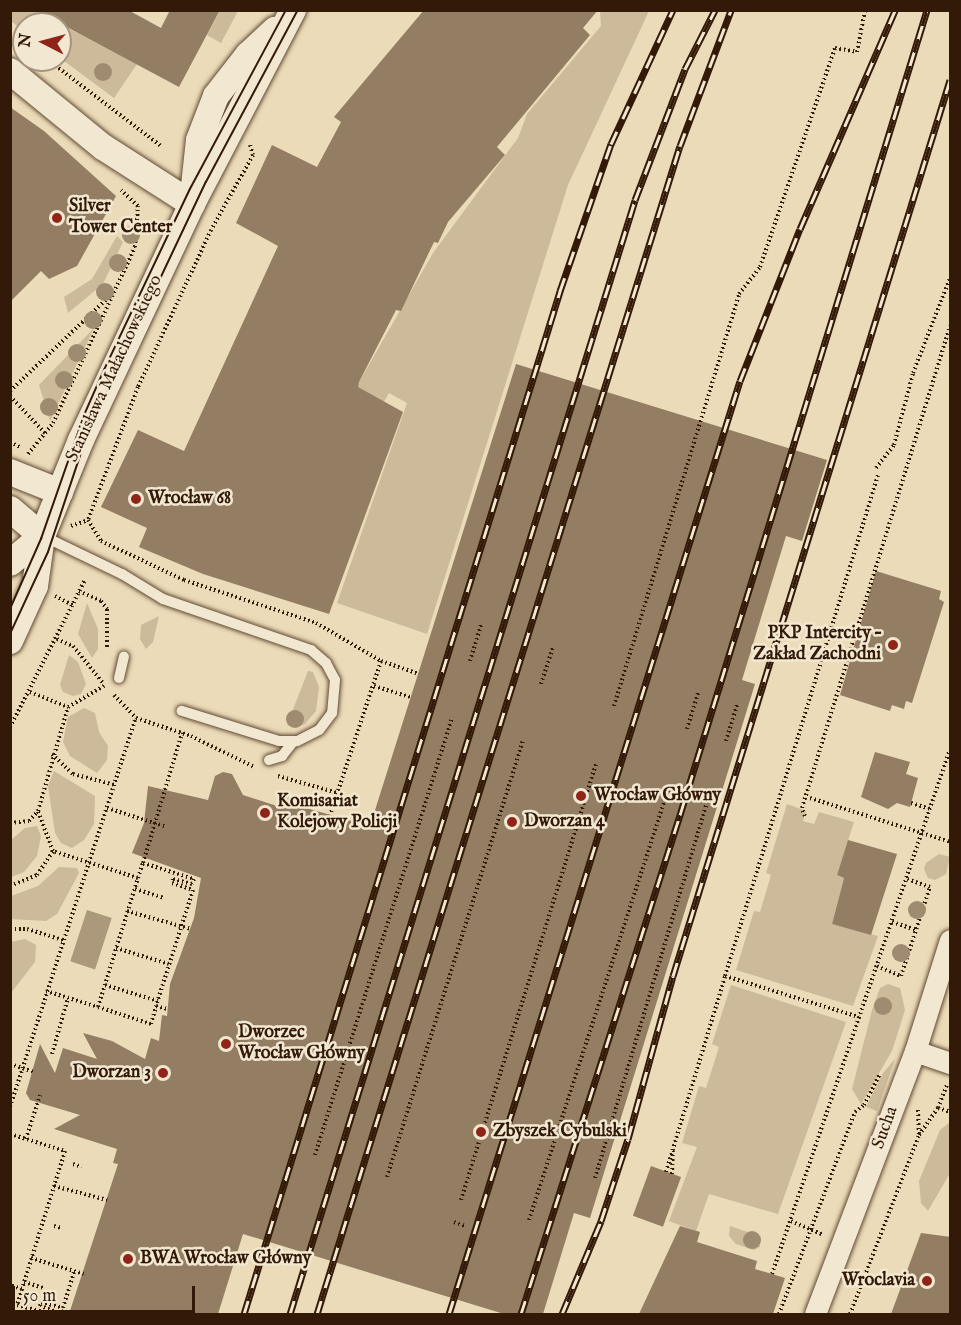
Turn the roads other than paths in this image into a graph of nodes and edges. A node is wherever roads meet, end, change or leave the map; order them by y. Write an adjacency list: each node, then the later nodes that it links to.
1 (289, 16): 3 (street, Stanisława Małachowskiego)
2 (10, 71): 3 (street)
3 (192, 204): 5 (street, Stanisława Małachowskiego)
4 (10, 472): 5 (street)
5 (60, 492): 7 (street, Stanisława Małachowskiego)
6 (10, 509): 7 (street)
7 (42, 536): 8 (street); 9 (street); 13 (lane)
8 (10, 563)
9 (10, 641)
10 (124, 657): 11 (lane)
11 (119, 678)
12 (182, 711): 13 (lane)
13 (292, 742): 14 (lane)
14 (268, 760)
15 (951, 940): 16 (street, Sucha)
16 (915, 1051): 17 (street); 18 (street, Sucha)
17 (950, 1072)
18 (816, 1314)

